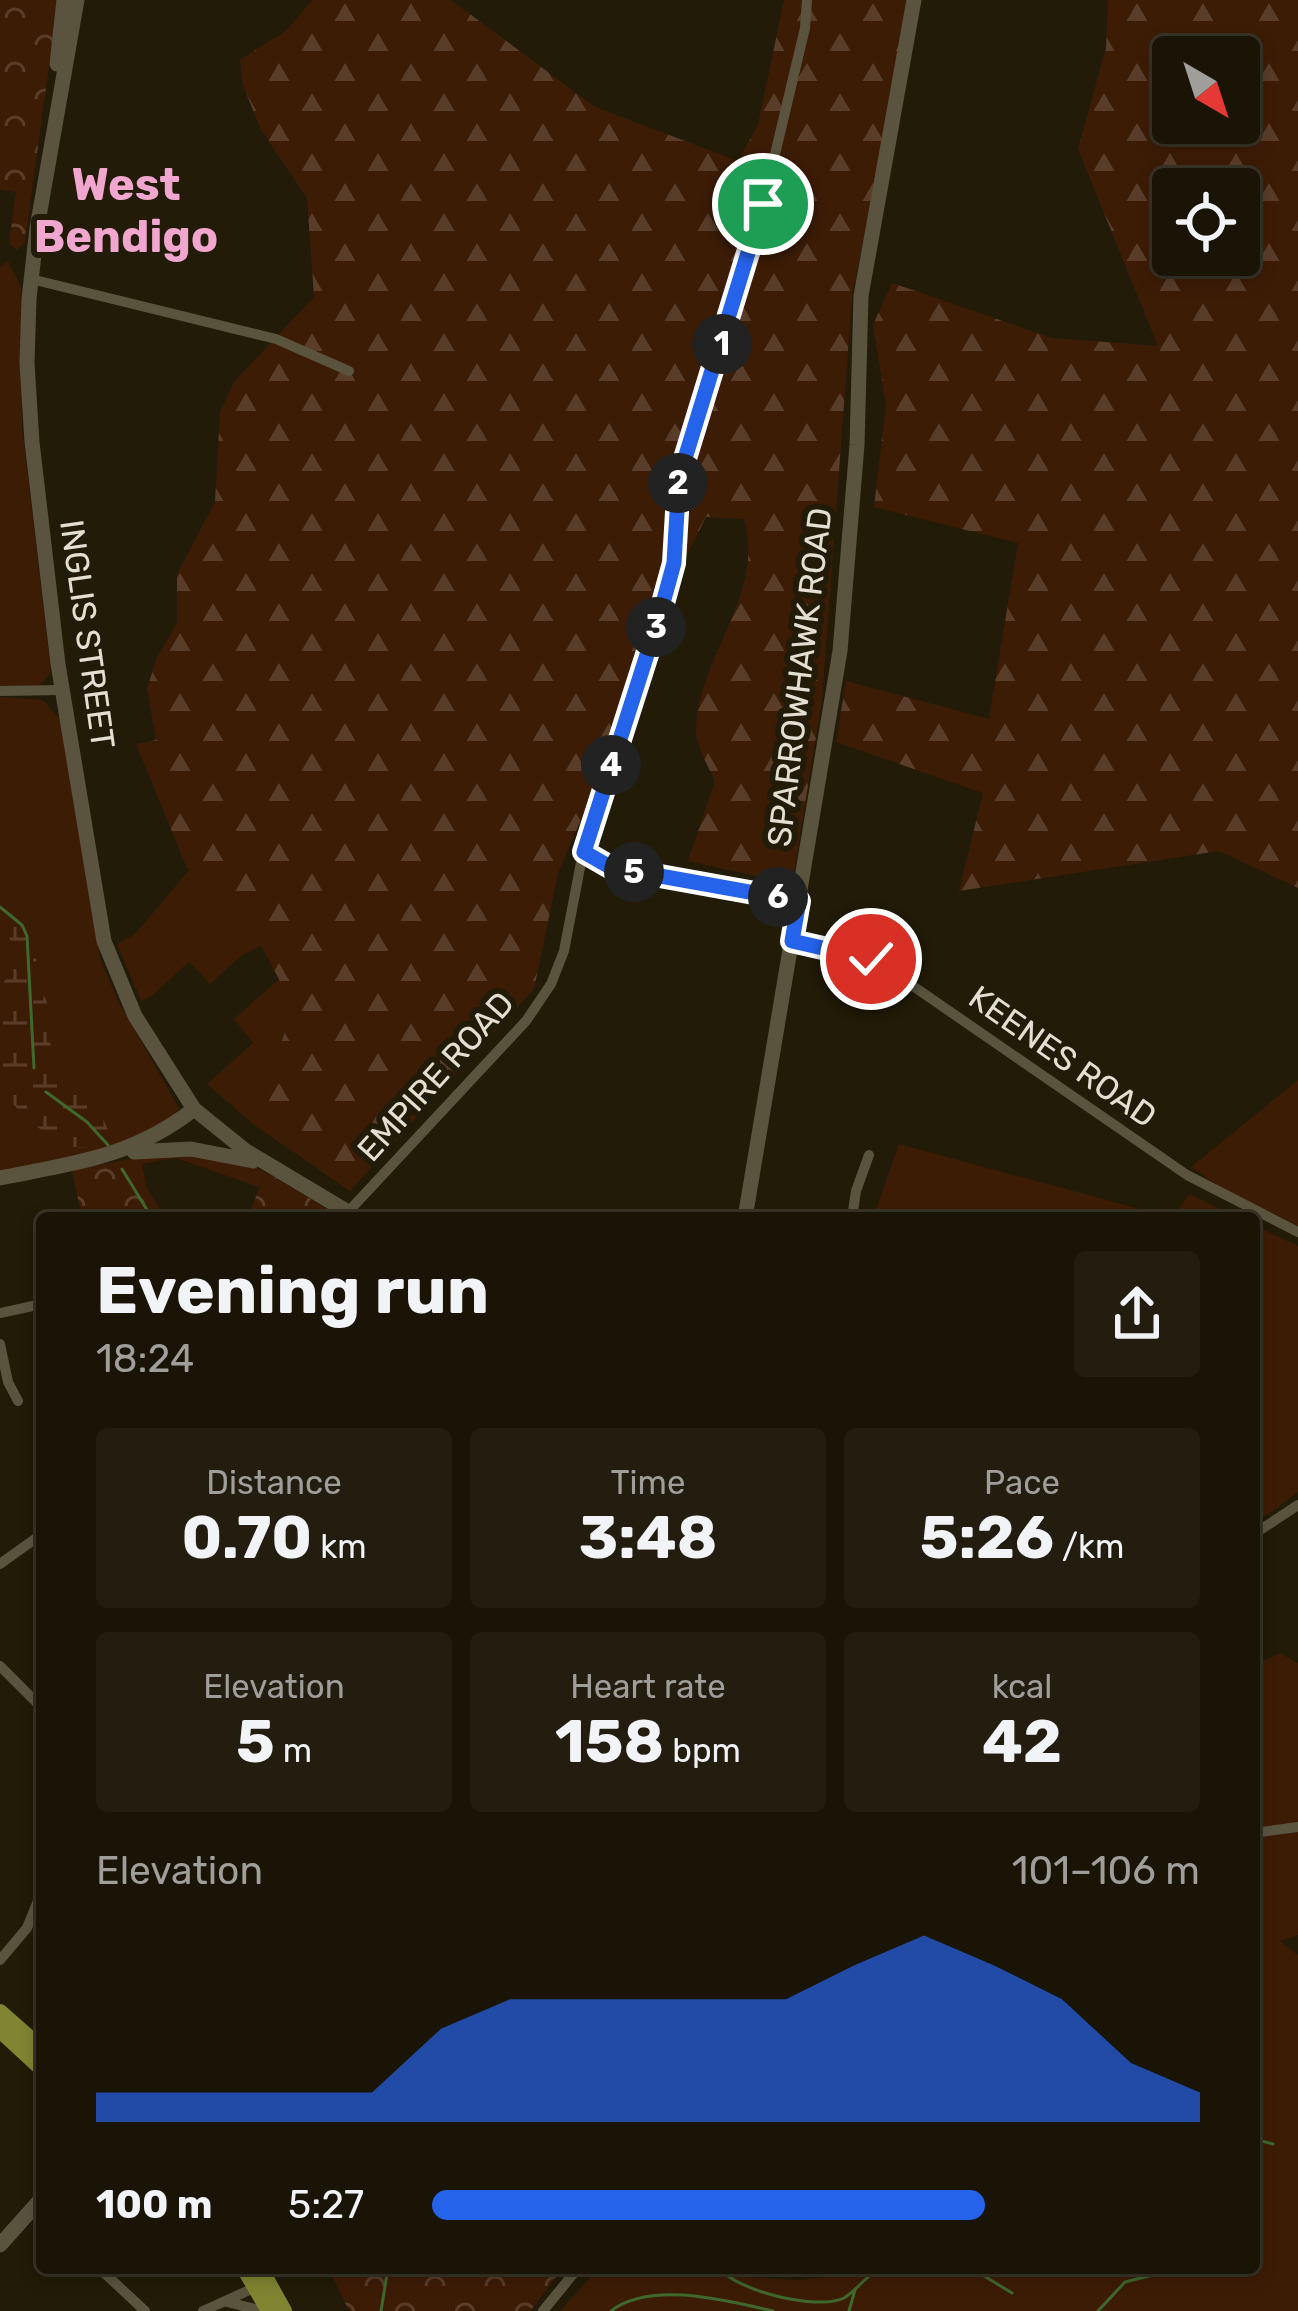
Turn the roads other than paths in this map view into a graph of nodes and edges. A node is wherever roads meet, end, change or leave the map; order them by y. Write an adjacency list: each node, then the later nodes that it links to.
1 (64, 0): 5 (street, INGLIS STREET)
2 (77, 0): 5 (street, INGLIS STREET)
3 (807, 0): 10 (street, EMPIRE ROAD)
4 (914, 0): 11 (street, SPARROWHAWK ROAD)
5 (51, 145): 6 (street, INGLIS STREET)
6 (31, 280): 7 (street); 8 (street, INGLIS STREET)
7 (349, 370)
8 (62, 690): 9 (street); 13 (street, INGLIS STREET)
9 (0, 691)
10 (584, 852): 11 (street); 19 (street, EMPIRE ROAD)
11 (799, 901): 12 (street, SPARROWHAWK ROAD)
12 (792, 941): 20 (street, SPARROWHAWK ROAD); 22 (street, KEENES ROAD)
13 (194, 1109): 14 (street); 16 (street, INGLIS STREET)
14 (113, 1154): 16 (street); 17 (street)
15 (869, 1155): 21 (street)
16 (266, 1164): 18 (street)
17 (0, 1178)
18 (348, 1212)
19 (356, 1212)
20 (747, 1212)
21 (853, 1212)
22 (1259, 1212)
23 (1260, 1212): 24 (street, KEENES ROAD)
24 (1298, 1232)
25 (36, 1305): 26 (street)
26 (0, 1312)
27 (0, 1344): 28 (street)
28 (19, 1401)
29 (1298, 1505): 30 (street)
30 (1260, 1530)
31 (36, 1538): 32 (street)
32 (0, 1564)
33 (2, 1672): 34 (street)
34 (36, 1703)
35 (1298, 1827): 36 (street)
36 (1260, 1832)
37 (36, 1906): 38 (street)
38 (0, 1960)
39 (0, 2012): 41 (main road)
40 (0, 2030): 42 (main road)
41 (36, 2044)
42 (36, 2063)
43 (36, 2210): 44 (street)
44 (1, 2241)
45 (105, 2274): 49 (street)
46 (573, 2274): 53 (street)
47 (258, 2277): 48 (street); 51 (main road); 52 (main road)
48 (224, 2301): 50 (street); 51 (street)
49 (145, 2311)
50 (203, 2311)
51 (266, 2311)
52 (284, 2311)
53 (543, 2311)

